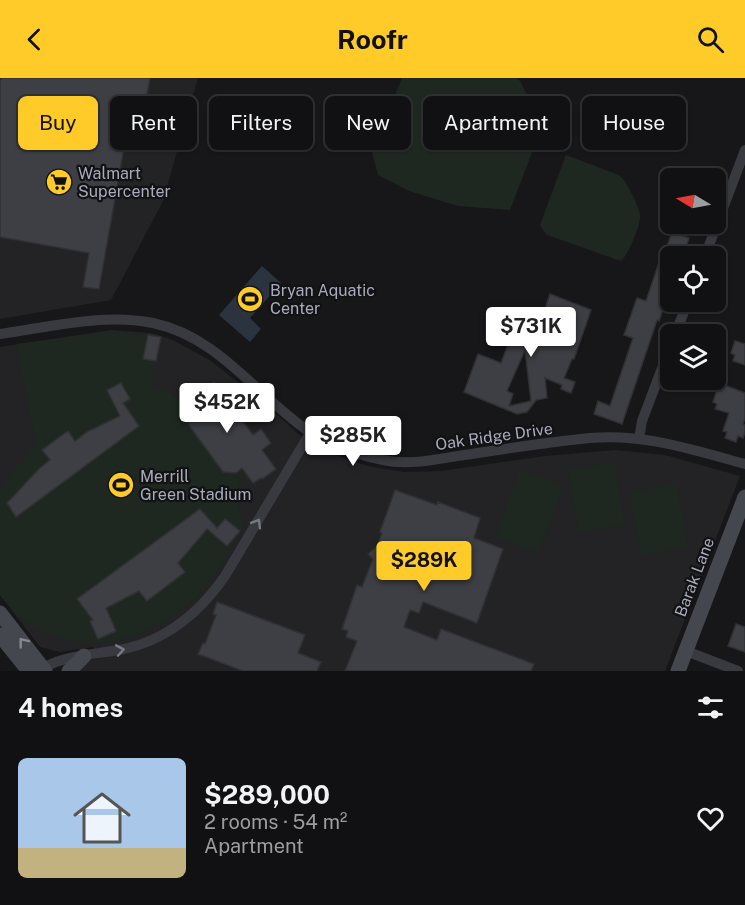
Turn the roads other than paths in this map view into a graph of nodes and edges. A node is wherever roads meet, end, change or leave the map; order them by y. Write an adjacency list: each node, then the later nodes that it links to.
1 (745, 150): 2 (street)
2 (709, 246)
3 (0, 334): 5 (street, Oak Ridge Drive)
4 (660, 373): 6 (street)
5 (310, 433): 6 (street, Oak Ridge Drive); 12 (street, one-way to 5)
6 (639, 439): 7 (street, Oak Ridge Drive)
7 (745, 464)
8 (745, 497): 11 (street, Barak Lane)
9 (0, 613): 13 (street, one-way to 9)
10 (0, 635): 13 (street)
11 (686, 651): 15 (street, Barak Lane); 16 (street)
12 (84, 656): 13 (street); 14 (street)
13 (39, 670)
14 (69, 671)
15 (678, 671)
16 (738, 671)

